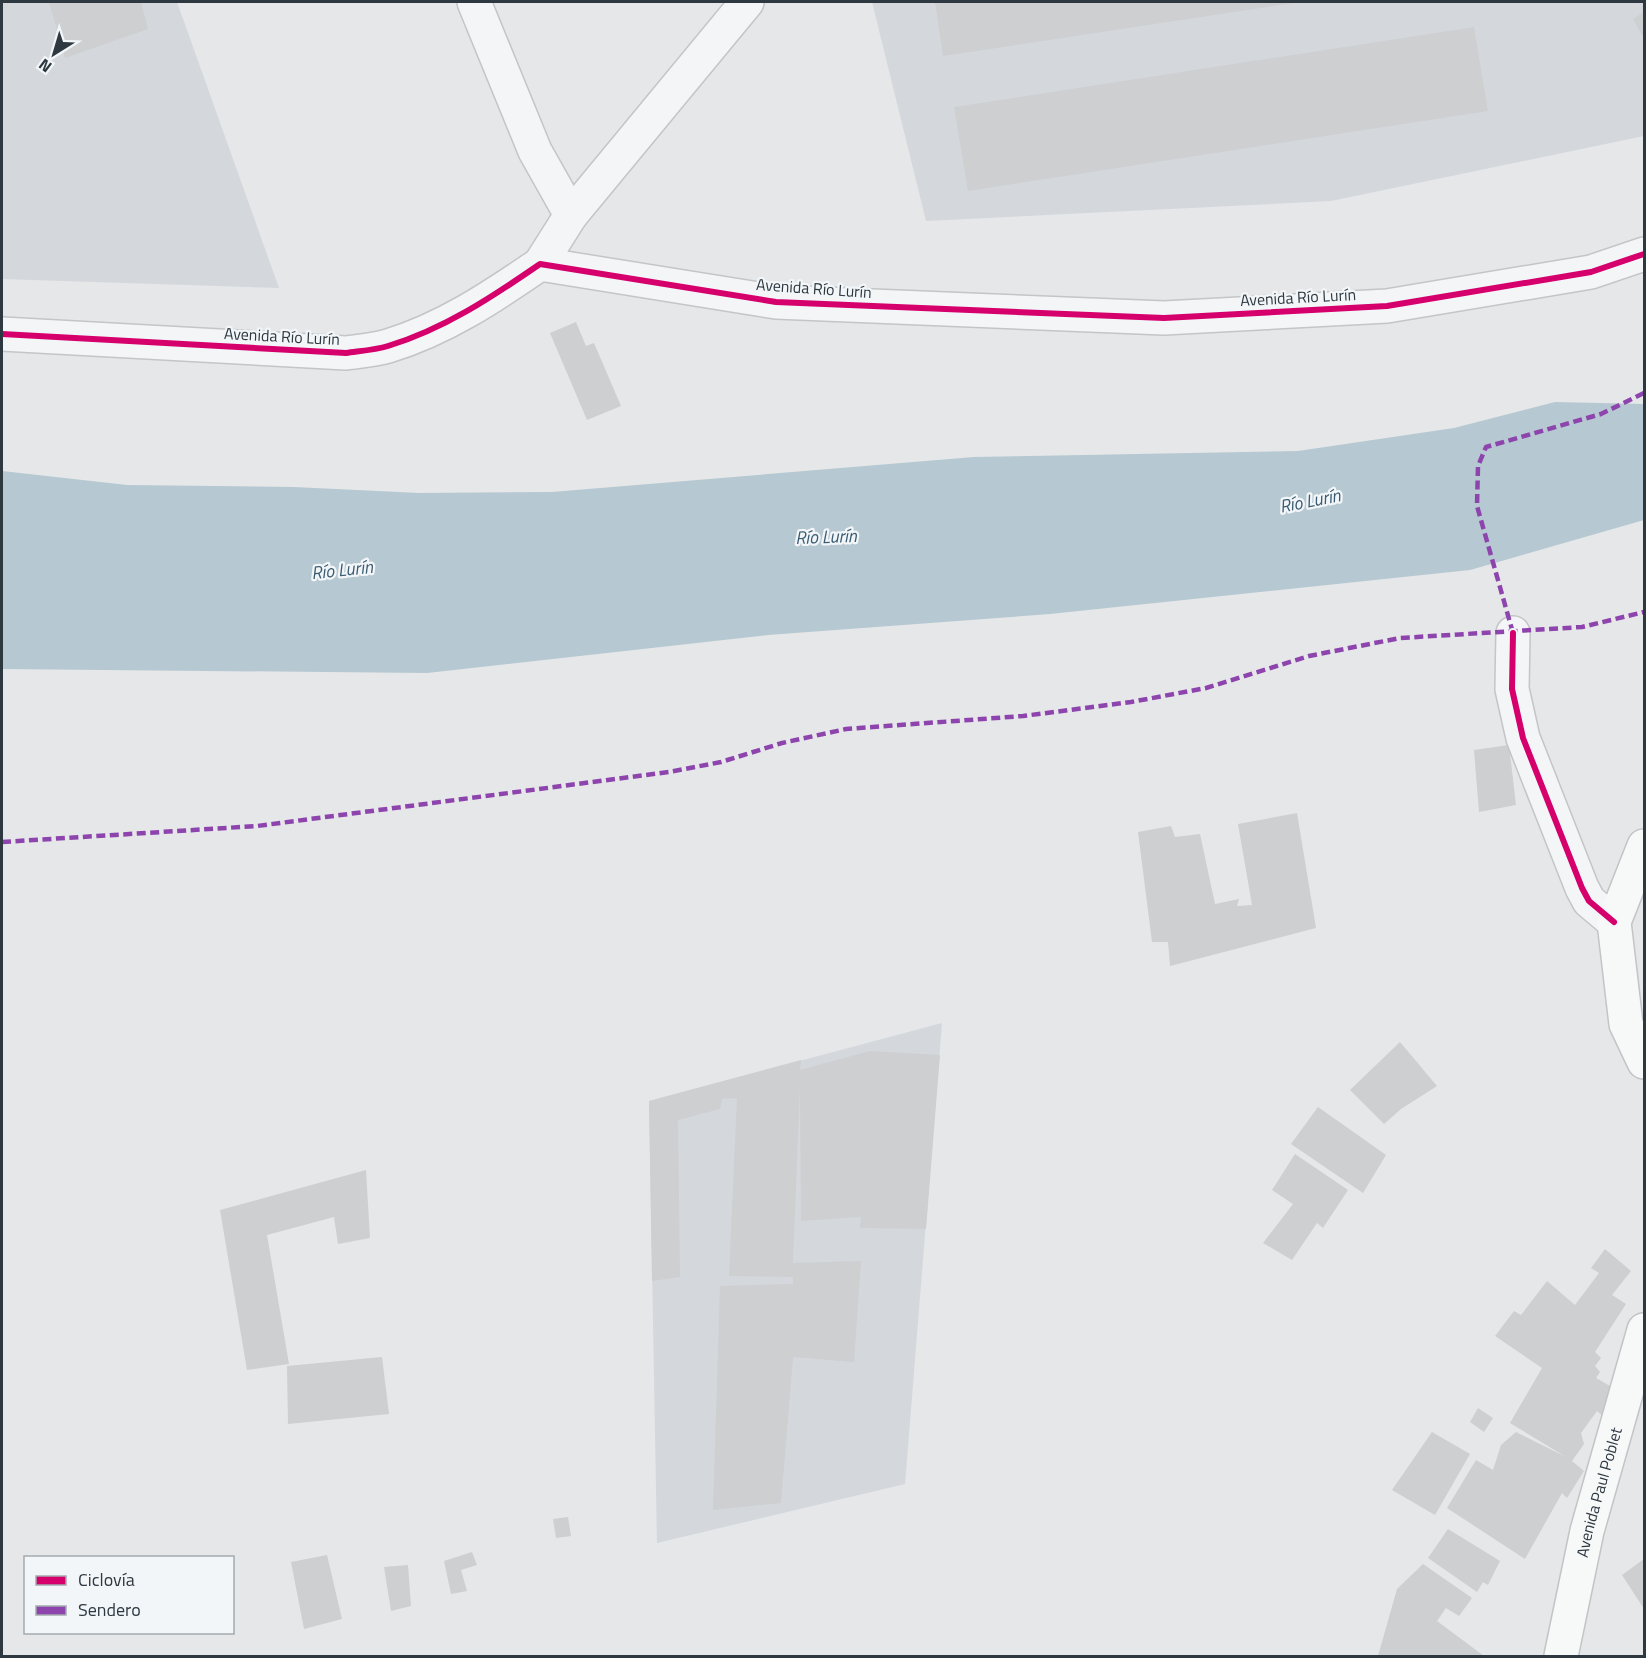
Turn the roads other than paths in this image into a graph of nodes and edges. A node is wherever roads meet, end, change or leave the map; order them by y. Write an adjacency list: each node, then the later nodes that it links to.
1 (474, 2): 3 (street)
2 (747, 2): 3 (street)
3 (571, 215): 5 (street)
4 (1644, 254): 5 (street, Avenida Río Lurín)
5 (540, 264): 6 (street, Avenida Río Lurín)
6 (2, 334)
7 (1513, 633): 9 (street)
8 (1644, 846): 9 (main road)
9 (1614, 922): 10 (main road)
10 (1644, 1062)
11 (1644, 1330): 12 (main road, Avenida Paul Poblet)
12 (1561, 1656)

